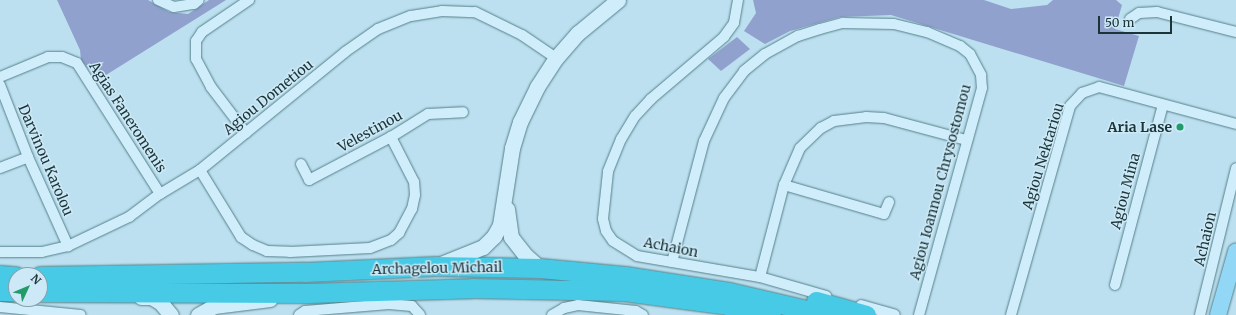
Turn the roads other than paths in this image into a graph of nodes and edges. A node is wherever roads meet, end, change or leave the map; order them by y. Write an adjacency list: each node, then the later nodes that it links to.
1 (158, 0): 2 (street)
2 (199, 0)
3 (249, 0): 14 (street)
4 (618, 0): 8 (street)
5 (738, 0): 29 (street, Achaion)
6 (1130, 19): 7 (street)
7 (1236, 32)
8 (556, 58): 14 (street, Agiou Dometiou); 24 (street)
9 (0, 77): 23 (street, Agias Faneromenis)
10 (0, 84): 17 (street, Darvinou Karolou)
11 (1163, 105): 13 (street, Agiou Nektariou); 36 (street, Agiou Mina); 54 (street, Agiou Nektariou)
12 (463, 112): 15 (street, Velestinou)
13 (1236, 124)
14 (246, 133): 21 (street, Agiou Dometiou)
15 (391, 137): 18 (street, Velestinou); 21 (street)
16 (966, 140): 22 (street); 29 (street, Agiou Ioannou Chrysostomou); 53 (street, Agiou Ioannou Chrysostomou)
17 (28, 156): 19 (street); 26 (street, Darvinou Karolou)
18 (301, 164)
19 (0, 168)
20 (1236, 168): 55 (street, Achaion)
21 (200, 170): 23 (street, Agiou Dometiou)
22 (784, 185): 25 (street); 33 (street)
23 (160, 194): 26 (street, Agiou Dometiou)
24 (505, 194): 30 (street); 31 (street)
25 (888, 202)
26 (68, 246): 27 (street, Agiou Dometiou)
27 (0, 252)
28 (1236, 252): 56 (main road)
29 (672, 262): 33 (street, Achaion)
30 (436, 266): 31 (highway, Archagelou Michail); 37 (highway, Archagelou Michail)
31 (540, 268): 32 (highway, Archagelou Michail)
32 (592, 272): 50 (highway, Archagelou Michail); 51 (highway)
33 (760, 277): 52 (street, Achaion)
34 (48, 284): 37 (highway, Archagelou Michail)
35 (48, 285): 37 (highway, Archagelou Michail)
36 (1115, 285)
37 (112, 288): 39 (highway, Archagelou Michail); 42 (street)
38 (569, 290): 39 (highway, Archagelou Michail); 48 (highway); 49 (highway, Archagelou Michail)
39 (308, 293): 43 (street)
40 (0, 307): 41 (street)
41 (81, 315)
42 (170, 315)
43 (198, 315)
44 (299, 315): 45 (street)
45 (420, 315)
46 (552, 315): 47 (street)
47 (643, 315)
48 (715, 315)
49 (771, 315)
50 (829, 315)
51 (866, 315)
52 (895, 315)
53 (919, 315)
54 (1011, 315)
55 (1200, 315)
56 (1218, 315)

